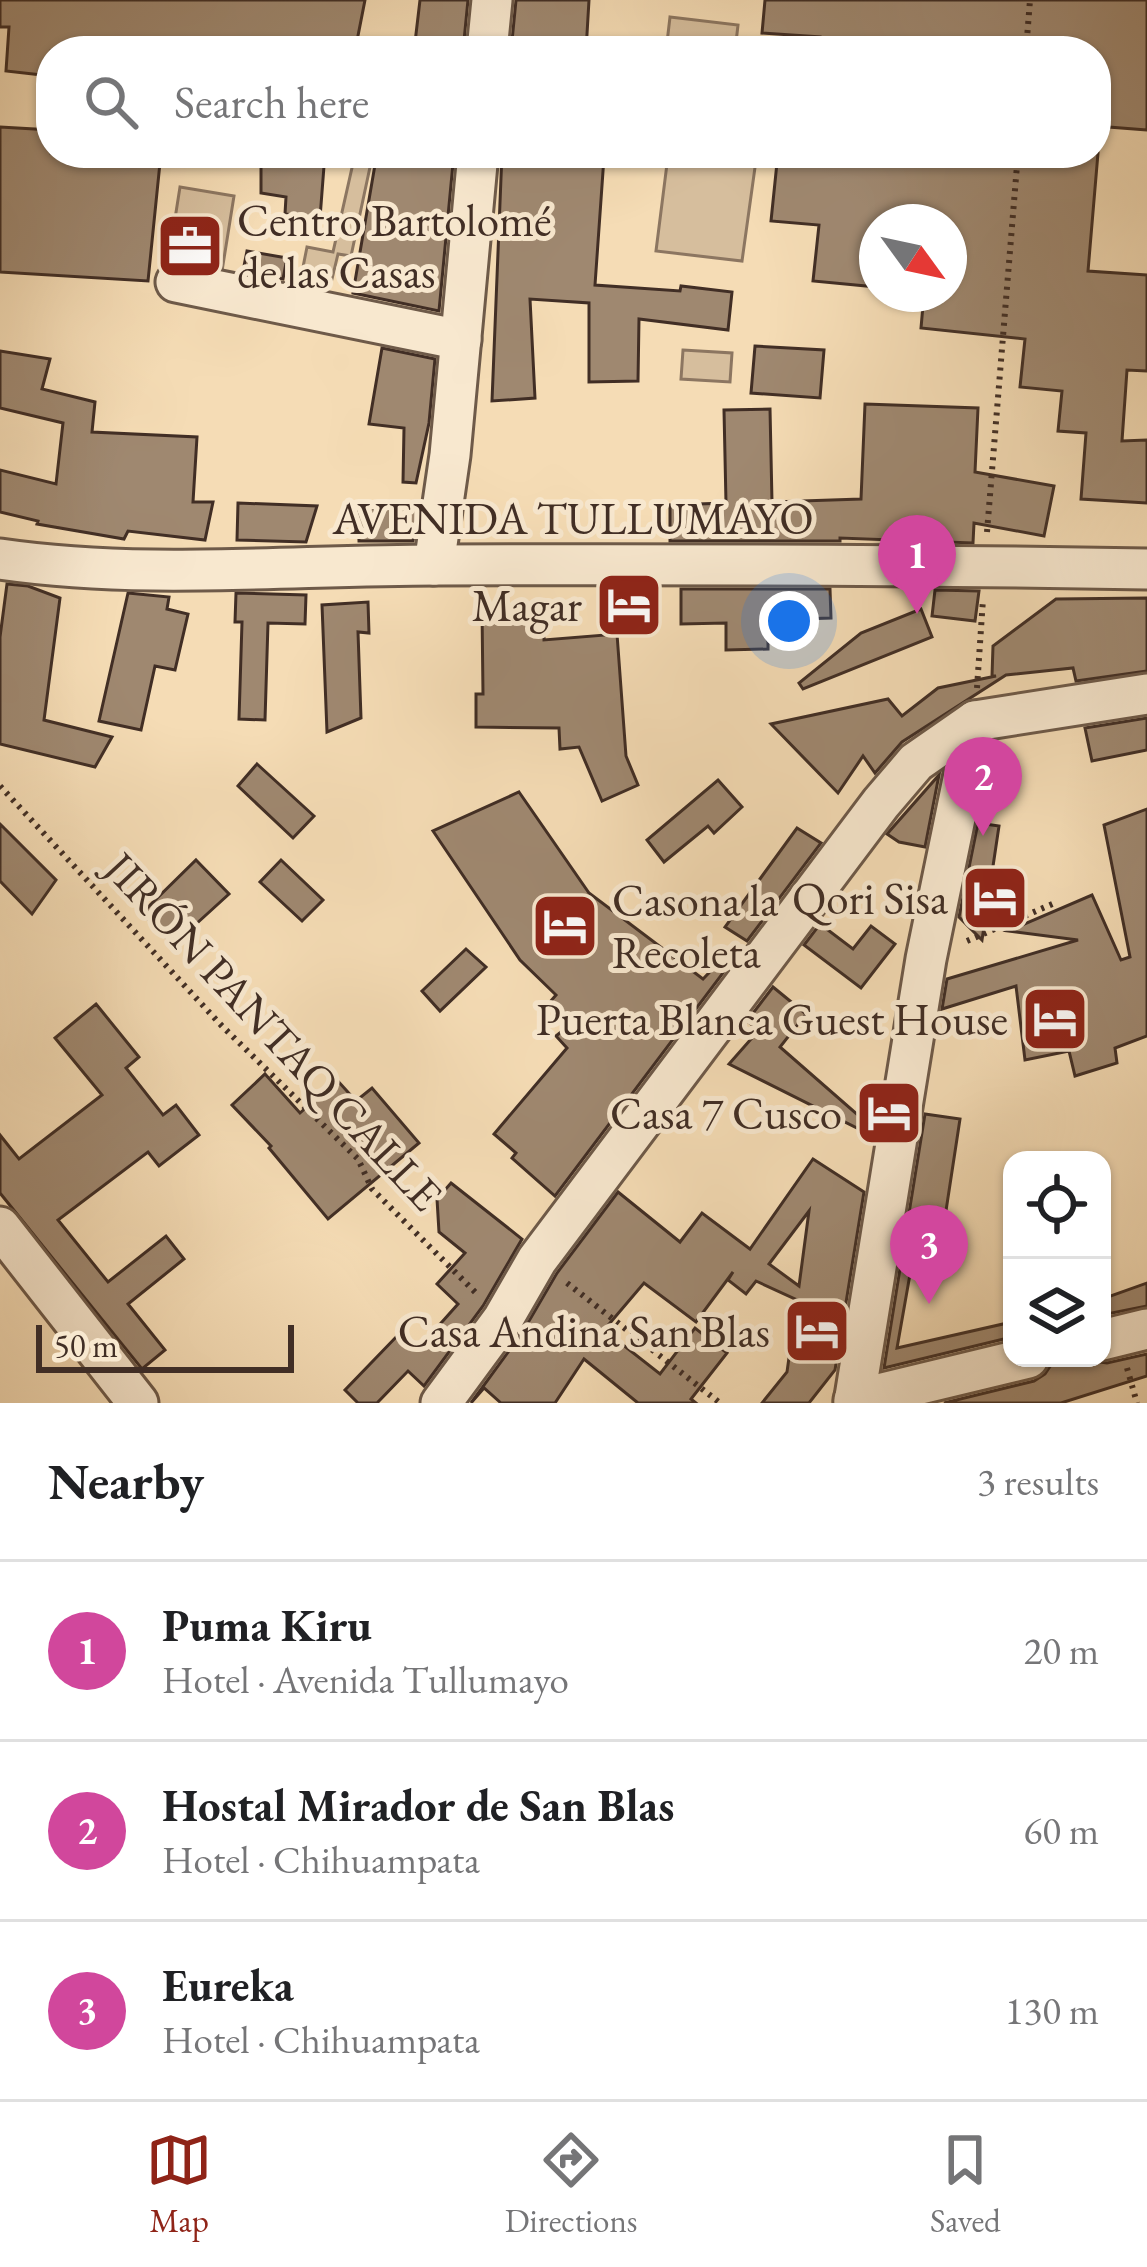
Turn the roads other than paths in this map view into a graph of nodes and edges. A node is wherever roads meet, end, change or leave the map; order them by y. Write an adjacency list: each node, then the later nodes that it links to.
1 (492, 0): 2 (street)
2 (489, 36)
3 (477, 168): 5 (street)
4 (176, 282): 5 (street)
5 (461, 340): 7 (street)
6 (0, 559): 7 (street, AVENIDA TULLUMAYO)
7 (434, 565): 8 (street, AVENIDA TULLUMAYO)
8 (1147, 568)
9 (1147, 694): 10 (street)
10 (975, 721): 15 (street); 17 (street)
11 (0, 1227): 16 (street)
12 (1147, 1329): 13 (street)
13 (1111, 1338)
14 (1003, 1364): 15 (street)
15 (854, 1402)
16 (139, 1403)
17 (441, 1403)

